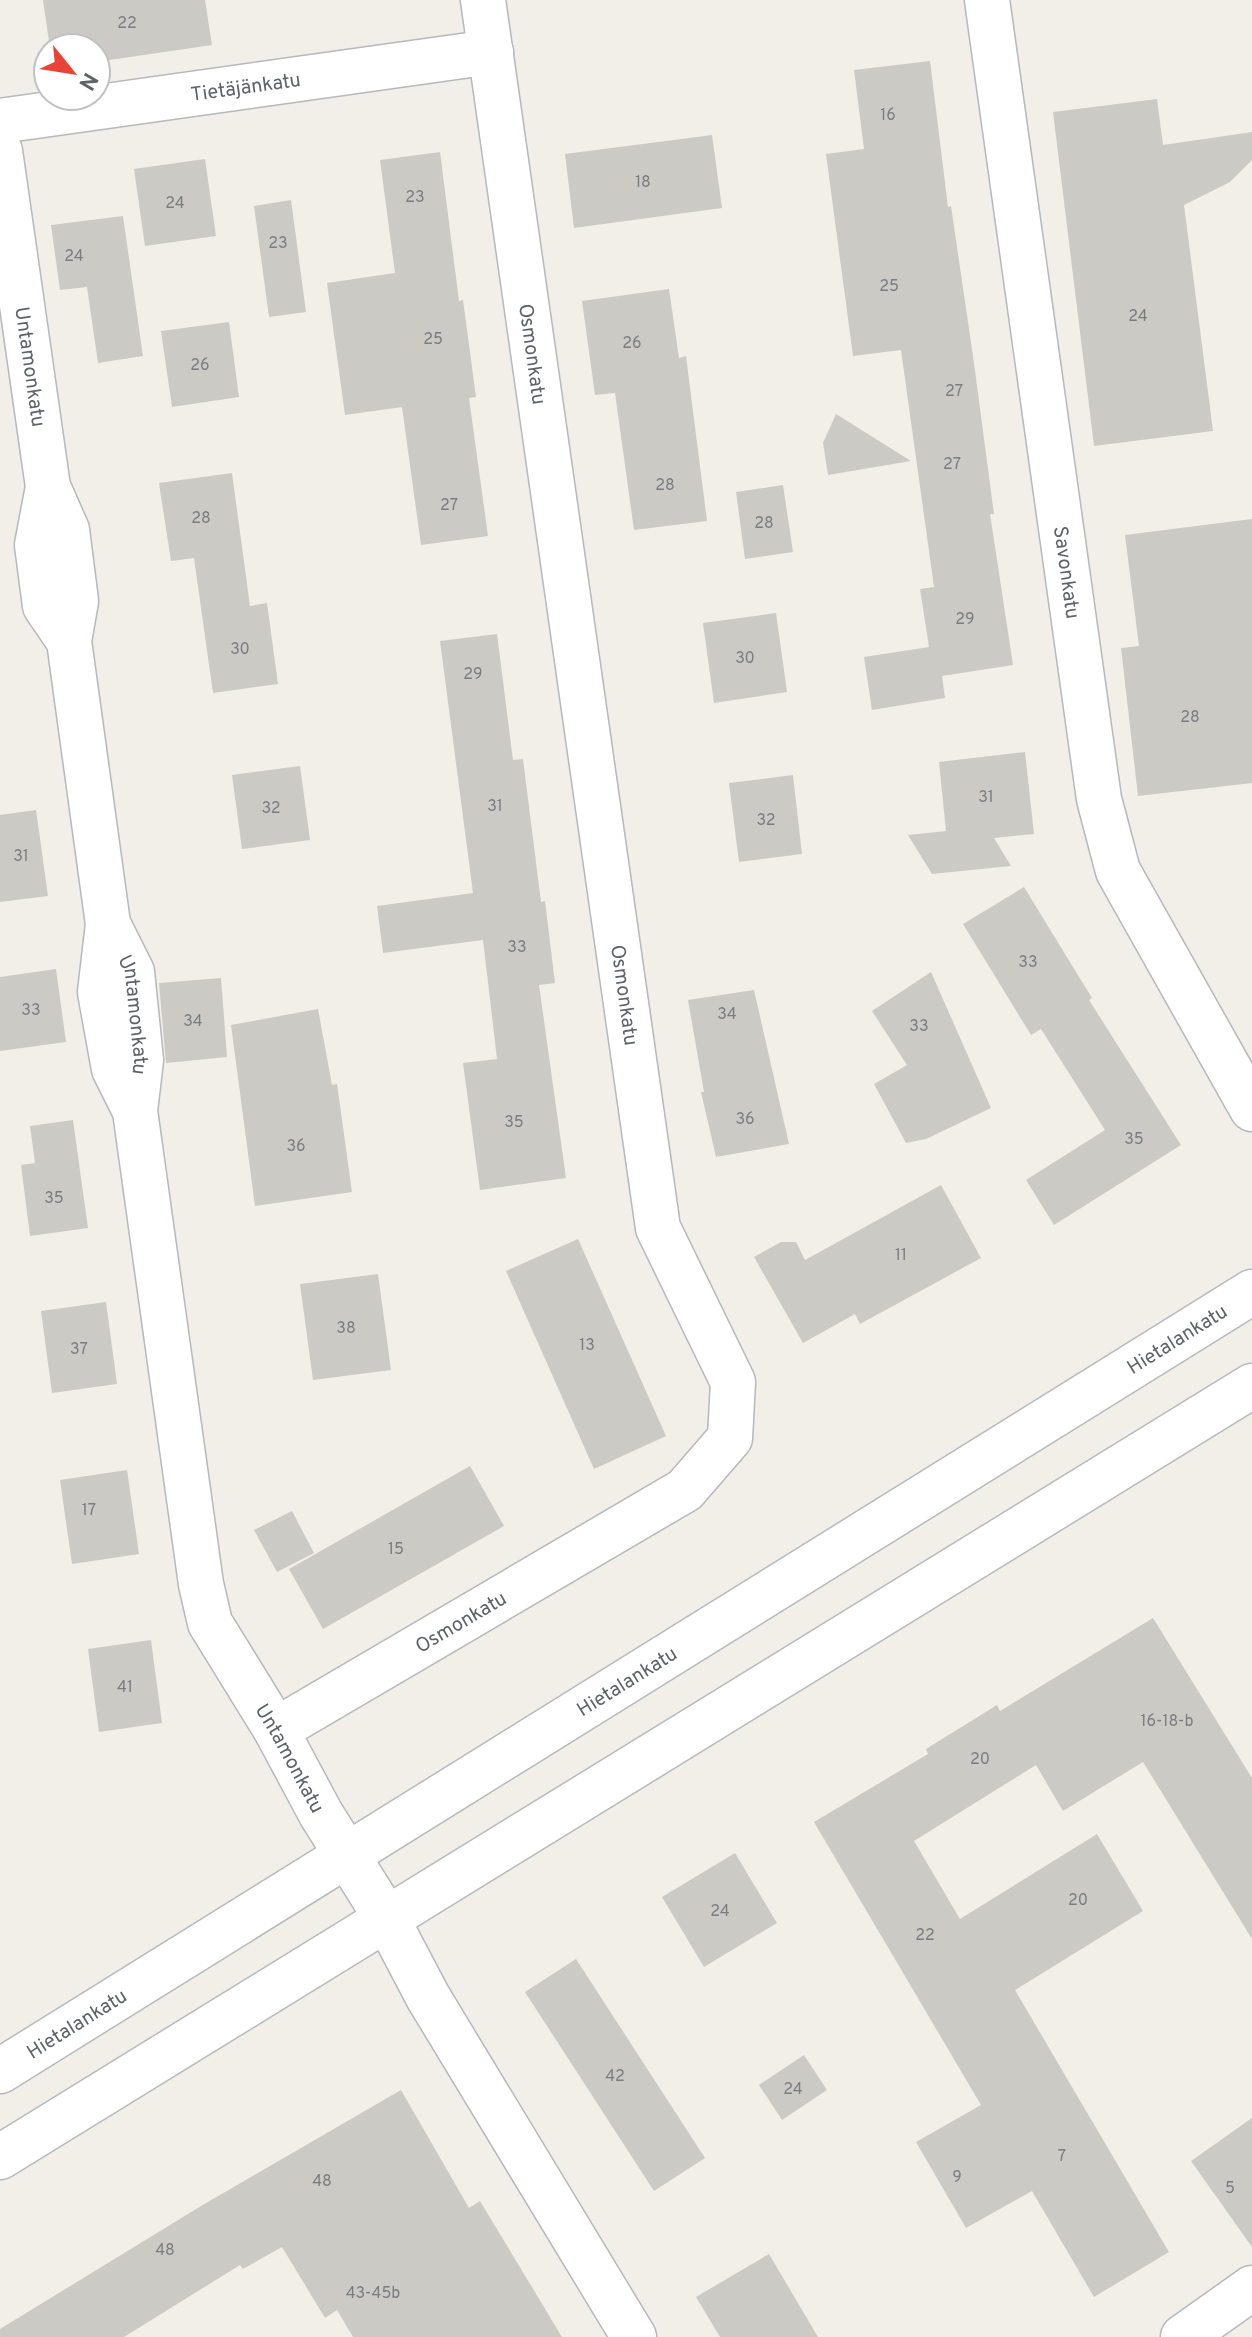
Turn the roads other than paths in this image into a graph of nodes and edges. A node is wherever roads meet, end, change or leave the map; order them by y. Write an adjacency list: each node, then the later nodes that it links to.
1 (483, 0): 3 (street, Osmonkatu)
2 (987, 0): 6 (street, Savonkatu)
3 (491, 52): 4 (street, Tietäjänkatu); 9 (street, Osmonkatu)
4 (0, 121)
5 (0, 151): 9 (street, Untamonkatu)
6 (1252, 1109)
7 (1252, 1292): 10 (street, Hietalankatu)
8 (1252, 1386): 11 (street)
9 (276, 1730): 10 (street, Untamonkatu)
10 (348, 1854): 11 (street, Untamonkatu); 12 (street, Hietalankatu)
11 (387, 1919): 13 (street); 15 (street, Untamonkatu)
12 (0, 2071)
13 (0, 2157)
14 (1252, 2288): 16 (street)
15 (634, 2337)
16 (1183, 2337)

